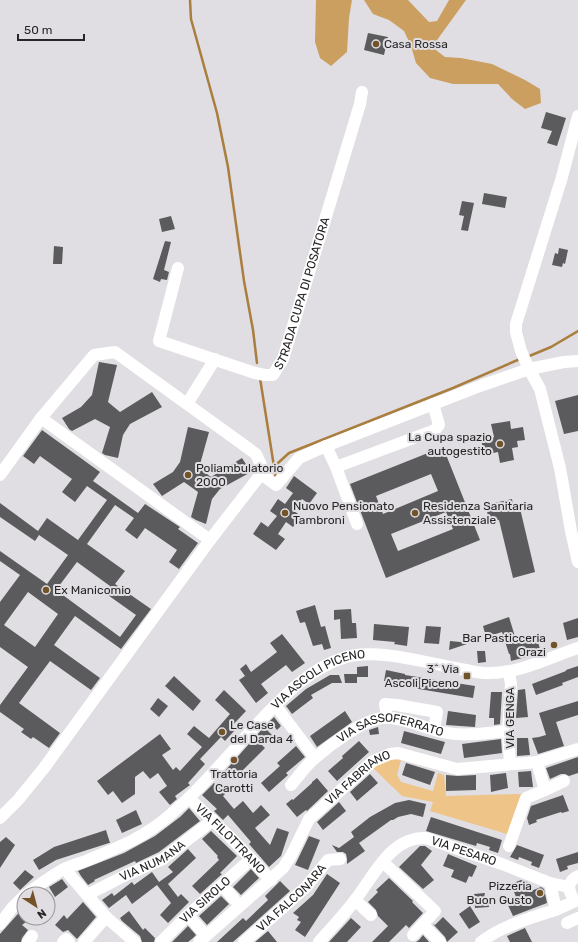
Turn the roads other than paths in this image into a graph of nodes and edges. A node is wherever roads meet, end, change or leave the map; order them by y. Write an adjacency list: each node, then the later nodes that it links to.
1 (362, 92): 4 (street, STRADA CUPA DI POSATORA)
2 (578, 116): 5 (street)
3 (178, 268): 4 (street, STRADA CUPA DI POSATORA)
4 (215, 359): 7 (street)
5 (525, 361): 6 (street); 8 (street); 15 (street)
6 (578, 361)
7 (187, 404): 9 (street); 12 (street)
8 (433, 404): 10 (street); 11 (street)
9 (41, 418): 13 (street); 16 (street)
10 (326, 446): 11 (street); 12 (street)
11 (336, 467): 14 (street)
12 (261, 474): 16 (street)
13 (0, 475)
14 (357, 524)
15 (574, 530): 17 (street)
16 (210, 540): 32 (street)
17 (578, 562)
18 (578, 648): 19 (street, VIA ASCOLI PICENO)
19 (509, 672): 20 (street, VIA ASCOLI PICENO); 23 (street, VIA GENGA)
20 (275, 705): 25 (street); 31 (street, VIA ASCOLI PICENO)
21 (387, 718): 22 (street, VIA SASSOFERRATO); 22 (street); 25 (street, VIA SASSOFERRATO)
22 (434, 729): 23 (street, VIA SASSOFERRATO)
23 (508, 731): 27 (street, VIA GENGA)
24 (578, 750): 26 (street, VIA FABRIANO)
25 (314, 758): 29 (street, VIA SASSOFERRATO)
26 (537, 762): 27 (street, VIA FABRIANO); 30 (street)
27 (510, 764): 39 (street, VIA FABRIANO)
28 (564, 781): 30 (street)
29 (291, 785)
30 (545, 790): 34 (street)
31 (189, 798): 33 (street, VIA FILOTTRANO); 42 (street, VIA ASCOLI PICENO)
32 (0, 818)
33 (213, 820): 35 (street, VIA FILOTTRANO); 44 (street, VIA NUMANA)
34 (509, 846)
35 (251, 859): 39 (street, VIA FILOTTRANO); 41 (street, VIA SIROLO)
36 (340, 859): 63 (street, VIA FALCONARA)
37 (383, 862): 40 (street, VIA PESARO); 46 (street, VIA PESARO); 55 (street)
38 (69, 874): 44 (street)
39 (271, 880): 57 (street, VIA FABRIANO)
40 (550, 883): 43 (street); 48 (street)
41 (222, 885): 45 (street); 49 (street, VIA SIROLO)
42 (36, 886)
43 (573, 888): 48 (street)
44 (87, 895): 51 (street)
45 (234, 899)
46 (355, 900): 50 (street); 64 (street, VIA PESARO)
47 (16, 904): 54 (street)
48 (556, 910): 66 (street)
49 (188, 915): 57 (street); 62 (street, VIA SIROLO)
50 (371, 915)
51 (106, 917): 60 (street); 61 (street)
52 (578, 918): 53 (street)
53 (567, 922)
54 (0, 924)
55 (423, 925): 56 (street); 65 (street)
56 (413, 935)
57 (200, 936)
58 (63, 942): 59 (street)
59 (69, 942)
60 (84, 942)
61 (136, 942)
62 (160, 942)
63 (244, 942)
64 (319, 942)
65 (440, 942)
66 (481, 942)

